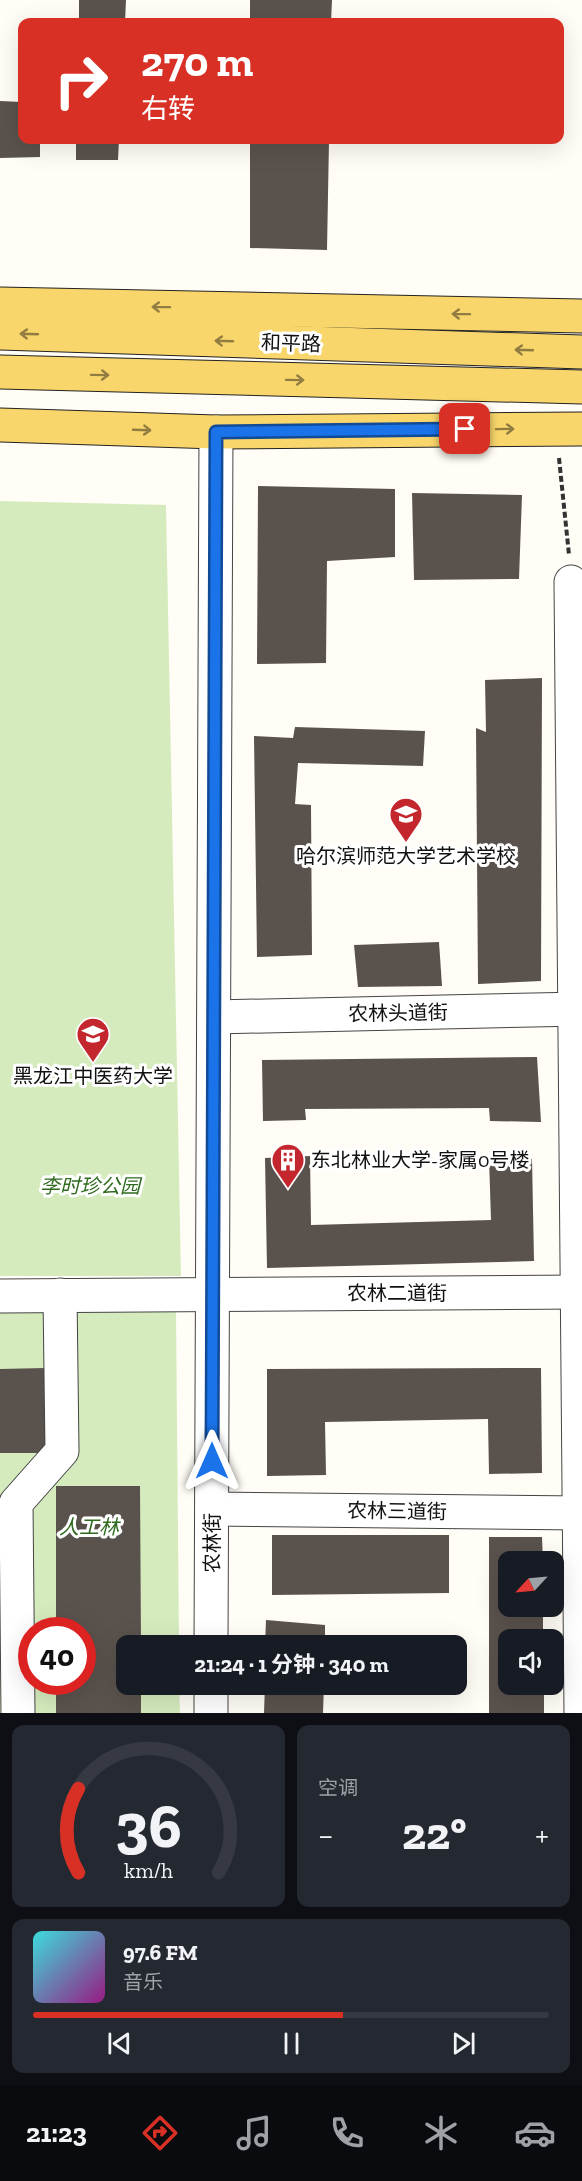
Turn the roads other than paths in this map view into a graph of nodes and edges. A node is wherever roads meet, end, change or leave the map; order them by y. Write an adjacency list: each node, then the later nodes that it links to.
1 (0, 304): 2 (main road, one-way to 1)
2 (582, 316)
3 (0, 333): 4 (main road, 和平路, one-way to 3)
4 (582, 352)
5 (0, 372): 6 (main road, 和平路, one-way to 6)
6 (582, 387)
7 (0, 425): 9 (main road, one-way to 9)
8 (569, 429): 9 (main road, one-way to 8)
9 (216, 432): 12 (street, 农林街)
10 (571, 582): 11 (street)
11 (578, 1010): 12 (street, 农林头道街); 13 (street)
12 (214, 1017): 14 (street, 农林街)
13 (580, 1292): 14 (street, 农林二道街); 18 (street)
14 (213, 1294): 15 (street, 农林二道街); 17 (street, 农林街)
15 (60, 1295): 16 (street, 农林二道街); 21 (street)
16 (0, 1296)
17 (212, 1509): 18 (street, 农林三道街); 19 (street, 农林街)
18 (580, 1513): 23 (street)
19 (212, 1635)
20 (211, 1695): 22 (street)
21 (18, 1713)
22 (211, 1713)
23 (581, 1713)

